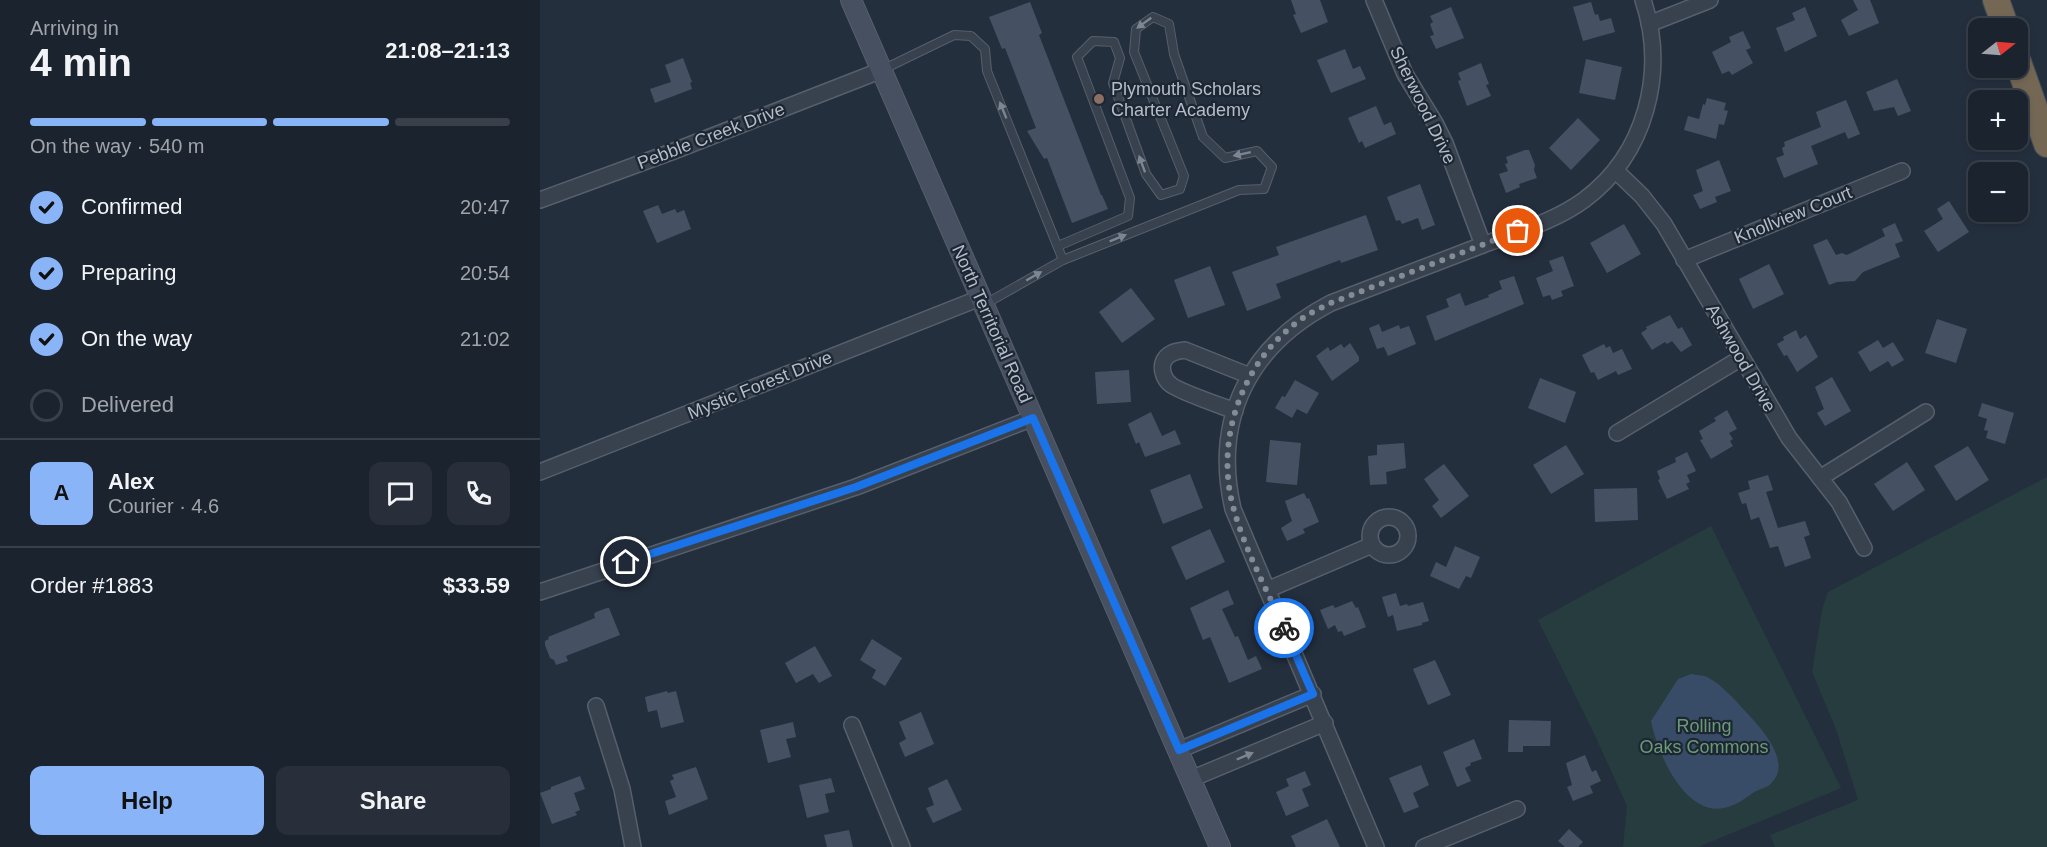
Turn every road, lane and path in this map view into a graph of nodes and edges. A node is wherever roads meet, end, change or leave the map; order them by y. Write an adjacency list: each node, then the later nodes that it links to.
1 (851, 0): 8 (main road, North Territorial Road)
2 (1374, 0): 14 (street, Sherwood Drive)
3 (1643, 0): 7 (street)
4 (1710, 0): 7 (street)
5 (1995, 0): 6 (highway)
6 (2002, 18)
7 (1649, 24): 11 (street)
8 (882, 70): 13 (street, Pebble Creek Drive); 15 (lane, one-way to 8); 18 (main road, North Territorial Road)
9 (2024, 78): 10 (highway)
10 (2047, 144)
11 (1615, 170): 14 (street); 17 (street, Ashwood Drive)
12 (1902, 171): 17 (street, Knollview Court)
13 (540, 200)
14 (1483, 245): 20 (street)
15 (1058, 246): 16 (lane); 16 (lane, one-way to 15)
16 (1063, 260): 18 (lane, one-way to 16)
17 (1684, 260): 19 (street, Ashwood Drive)
18 (982, 301): 23 (main road, North Territorial Road); 25 (street, Mystic Forest Drive)
19 (1741, 358): 24 (street); 26 (street, Ashwood Drive)
20 (1250, 376): 21 (street); 21 (street)
21 (1235, 411): 29 (street)
22 (1926, 412): 26 (street)
23 (1033, 418): 30 (street); 35 (main road, North Territorial Road)
24 (1617, 433)
25 (540, 472)
26 (1820, 478): 28 (street, Ashwood Drive)
27 (1372, 545): 29 (street)
28 (1864, 548)
29 (1267, 590): 31 (street)
30 (540, 592)
31 (1313, 694): 33 (street); 35 (street)
32 (596, 706): 38 (street)
33 (1325, 723): 36 (street, one-way to 33); 41 (street)
34 (852, 725): 39 (street)
35 (1179, 750): 36 (main road, North Territorial Road)
36 (1191, 779): 40 (main road, North Territorial Road)
37 (1517, 809): 42 (street)
38 (633, 847)
39 (902, 847)
40 (1220, 847)
41 (1376, 847)
42 (1424, 847)

